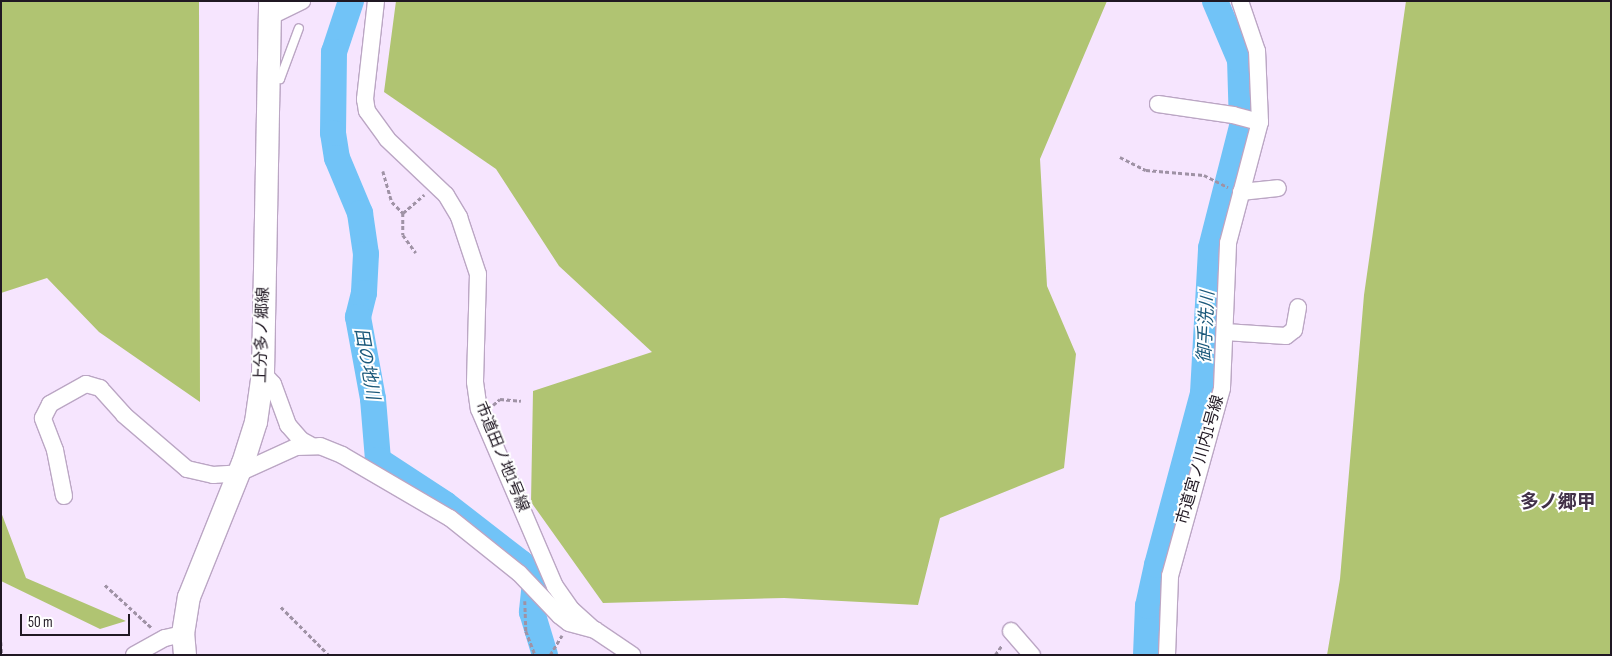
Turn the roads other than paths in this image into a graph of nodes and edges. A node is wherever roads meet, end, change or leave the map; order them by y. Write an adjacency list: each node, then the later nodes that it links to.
1 (302, 1): 4 (street)
2 (376, 1): 17 (street, 市道田ノ地1号線)
3 (1240, 1): 8 (street, 市道宮ノ川内1号線)
4 (270, 9): 6 (main road, 上分多ノ郷線)
5 (299, 28): 6 (lane)
6 (268, 80): 13 (main road, 上分多ノ郷線)
7 (1158, 104): 8 (street)
8 (1255, 120): 10 (street, 市道宮ノ川内1号線)
9 (1278, 188): 10 (street)
10 (1237, 191): 12 (street, 市道宮ノ川内1号線)
11 (1298, 307): 12 (street)
12 (1225, 332): 23 (street, 市道宮ノ川内1号線)
13 (263, 373): 14 (street); 15 (main road, 上分多ノ郷線)
14 (310, 445): 15 (street); 17 (street)
15 (239, 473): 16 (street); 19 (main road, 上分多ノ郷線)
16 (64, 496)
17 (595, 630): 21 (street)
18 (1011, 631): 22 (street)
19 (177, 642): 20 (street)
20 (134, 655)
21 (632, 655)
22 (1032, 655)
23 (1167, 655)

